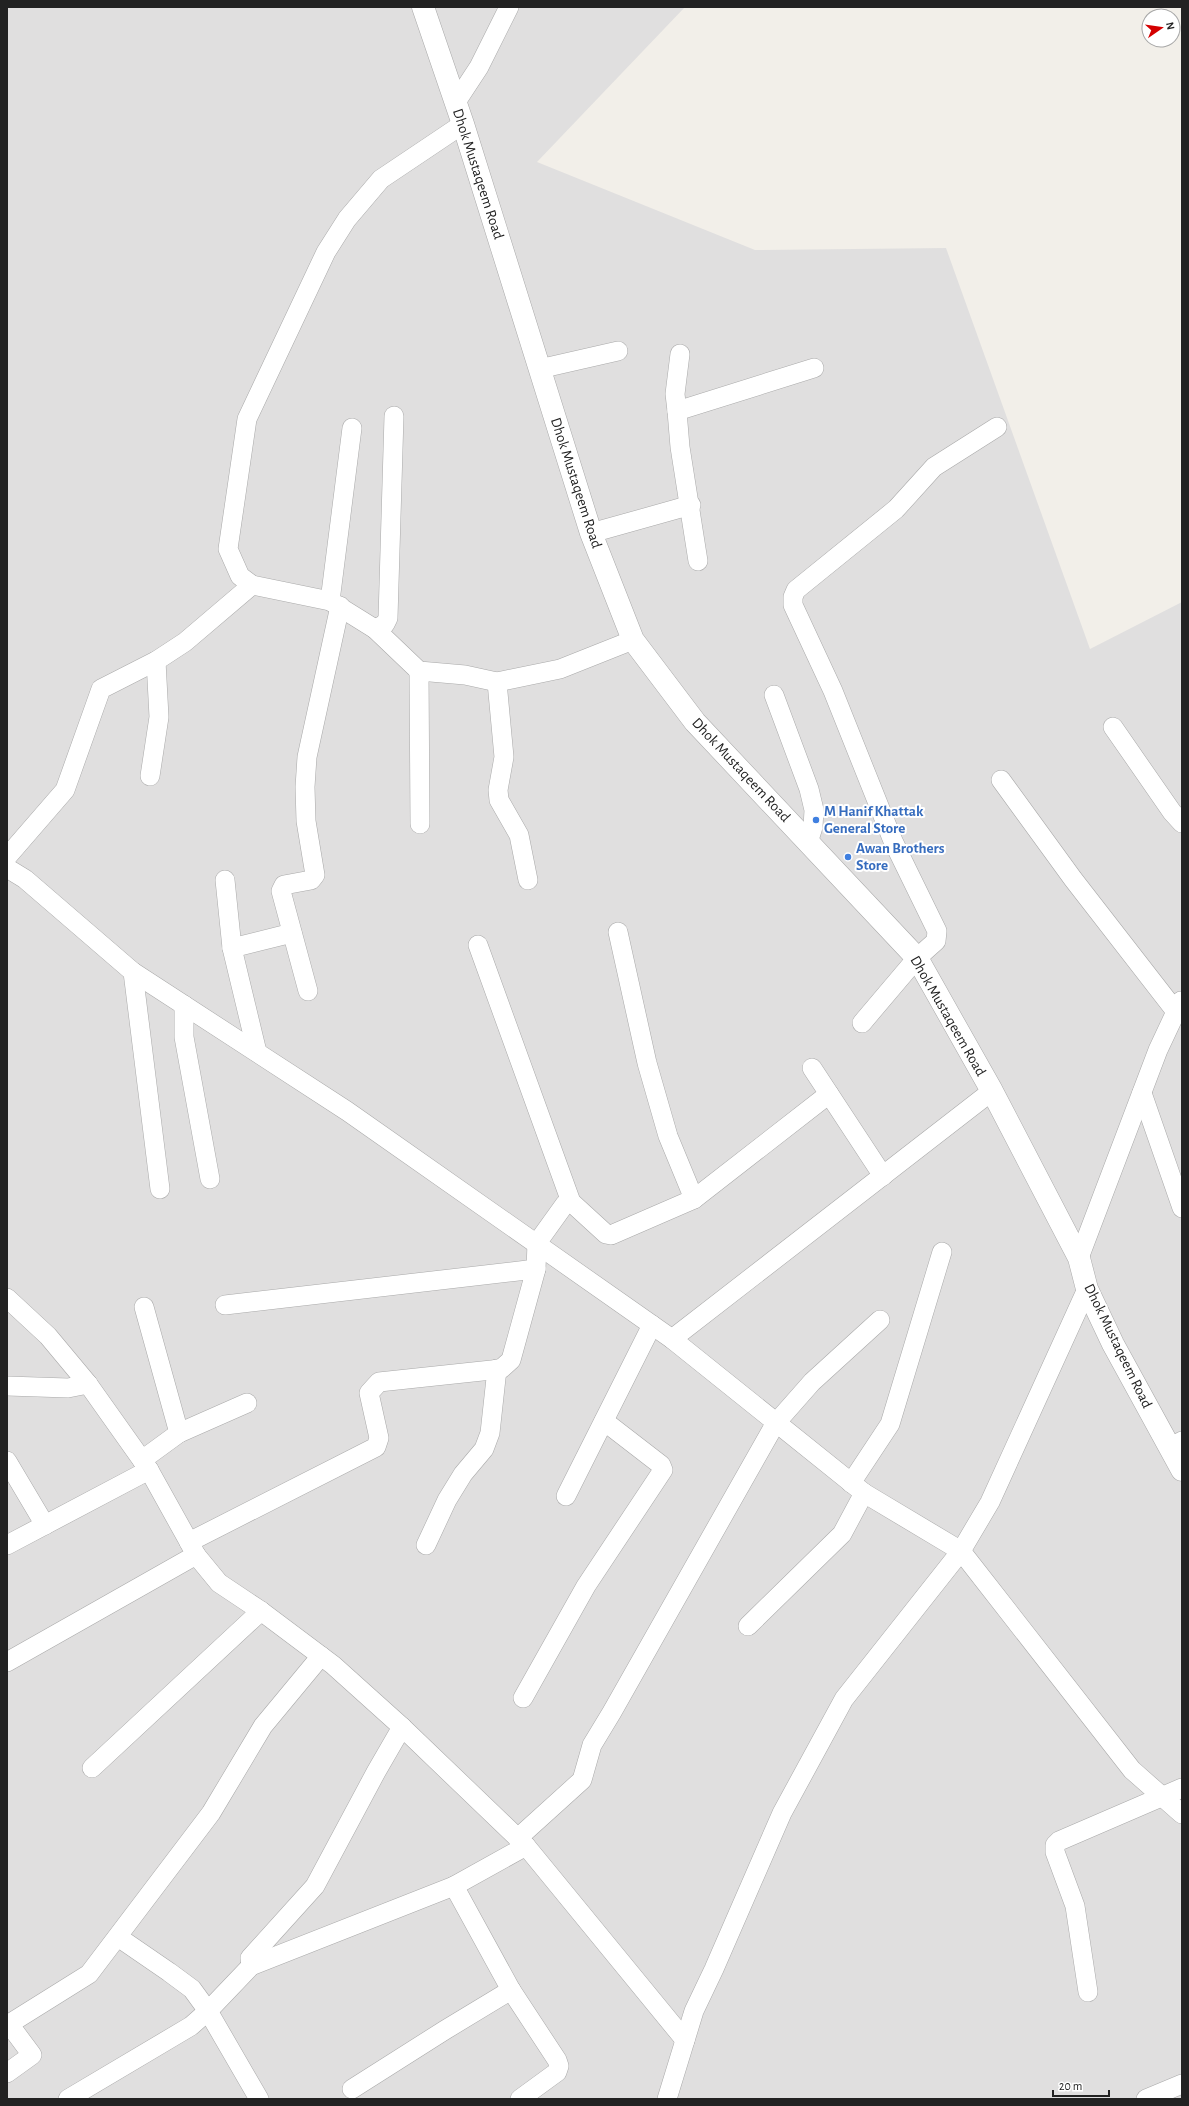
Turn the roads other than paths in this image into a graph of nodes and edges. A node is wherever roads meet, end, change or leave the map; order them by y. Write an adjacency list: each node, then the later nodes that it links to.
1 (423, 7): 3 (street, Dhok Mustaqeem Road)
2 (509, 7): 3 (street)
3 (456, 102): 4 (street, Dhok Mustaqeem Road)
4 (463, 124): 8 (street, Dhok Mustaqeem Road); 16 (street)
5 (618, 351): 8 (street)
6 (680, 354): 9 (street)
7 (814, 368): 9 (street)
8 (539, 369): 14 (street, Dhok Mustaqeem Road)
9 (677, 411): 13 (street)
10 (394, 416): 18 (street)
11 (997, 427): 38 (street)
12 (352, 428): 17 (street)
13 (691, 505): 14 (street); 15 (street)
14 (591, 533): 19 (street, Dhok Mustaqeem Road)
15 (698, 561)
16 (252, 585): 17 (street); 20 (street)
17 (335, 603): 18 (street); 34 (street)
18 (375, 629): 21 (street)
19 (633, 640): 22 (street); 29 (street, Dhok Mustaqeem Road)
20 (156, 661): 25 (street); 30 (street)
21 (419, 671): 22 (street); 28 (street)
22 (497, 682): 33 (street)
23 (774, 695): 29 (street)
24 (1113, 727): 27 (street)
25 (150, 776)
26 (1001, 780): 42 (street)
27 (1182, 823)
28 (420, 824)
29 (808, 843): 38 (street, Dhok Mustaqeem Road)
30 (7, 857)
31 (7, 868): 39 (street)
32 (225, 880): 37 (street)
33 (528, 880)
34 (292, 932): 37 (street); 40 (street)
35 (618, 932): 52 (street)
36 (478, 945): 53 (street)
37 (232, 948): 44 (street)
38 (917, 958): 43 (street); 46 (street, Dhok Mustaqeem Road)
39 (133, 972): 41 (street); 51 (street)
40 (308, 991)
41 (184, 1005): 44 (street); 50 (street)
42 (1179, 1006): 47 (street)
43 (862, 1023)
44 (256, 1052): 55 (street)
45 (812, 1068): 48 (street)
46 (992, 1091): 49 (street); 57 (street, Dhok Mustaqeem Road)
47 (1142, 1093): 54 (street); 57 (street)
48 (829, 1094): 49 (street); 52 (street)
49 (883, 1176): 65 (street)
50 (210, 1179)
51 (160, 1189)
52 (694, 1198): 53 (street)
53 (571, 1202): 55 (street)
54 (1182, 1208)
55 (537, 1243): 58 (street); 64 (street)
56 (942, 1252): 77 (street)
57 (1079, 1258): 59 (street, Dhok Mustaqeem Road)
58 (536, 1269): 61 (street); 66 (street)
59 (1087, 1289): 73 (street, Dhok Mustaqeem Road); 83 (street)
60 (7, 1298): 67 (street)
61 (225, 1305)
62 (144, 1307): 72 (street)
63 (880, 1320): 71 (street)
64 (652, 1325): 65 (street); 70 (street)
65 (672, 1339): 71 (street)
66 (497, 1369): 81 (street); 82 (street)
67 (88, 1384): 68 (street); 75 (street)
68 (7, 1386)
69 (247, 1403): 72 (street)
70 (604, 1421): 78 (street); 88 (street)
71 (775, 1424): 77 (street); 94 (street)
72 (179, 1433): 75 (street)
73 (1175, 1445): 76 (street, Dhok Mustaqeem Road)
74 (7, 1461): 79 (street)
75 (146, 1465): 79 (street); 82 (street)
76 (1182, 1470)
77 (857, 1488): 83 (street); 85 (street)
78 (566, 1496)
79 (45, 1525): 80 (street)
80 (7, 1545)
81 (426, 1545)
82 (193, 1549): 84 (street); 87 (street)
83 (961, 1551): 92 (street); 101 (street)
84 (261, 1611): 86 (street); 90 (street)
85 (748, 1626)
86 (321, 1656): 89 (street); 96 (street)
87 (7, 1662)
88 (523, 1698)
89 (402, 1727): 94 (street); 97 (street)
90 (92, 1768)
91 (1182, 1788): 92 (street)
92 (1161, 1796): 93 (street); 99 (street)
93 (1182, 1814)
94 (522, 1841): 95 (street); 101 (street)
95 (454, 1886): 97 (street); 98 (street)
96 (118, 1937): 100 (street); 102 (street)
97 (252, 1966): 100 (street)
98 (511, 1990): 104 (street); 107 (street)
99 (1088, 1992)
100 (208, 2012): 105 (street); 106 (street)
101 (685, 2040): 108 (street)
102 (7, 2073)
103 (1182, 2084): 109 (street)
104 (352, 2089)
105 (68, 2099)
106 (259, 2099)
107 (520, 2099)
108 (667, 2099)
109 (1146, 2099)

